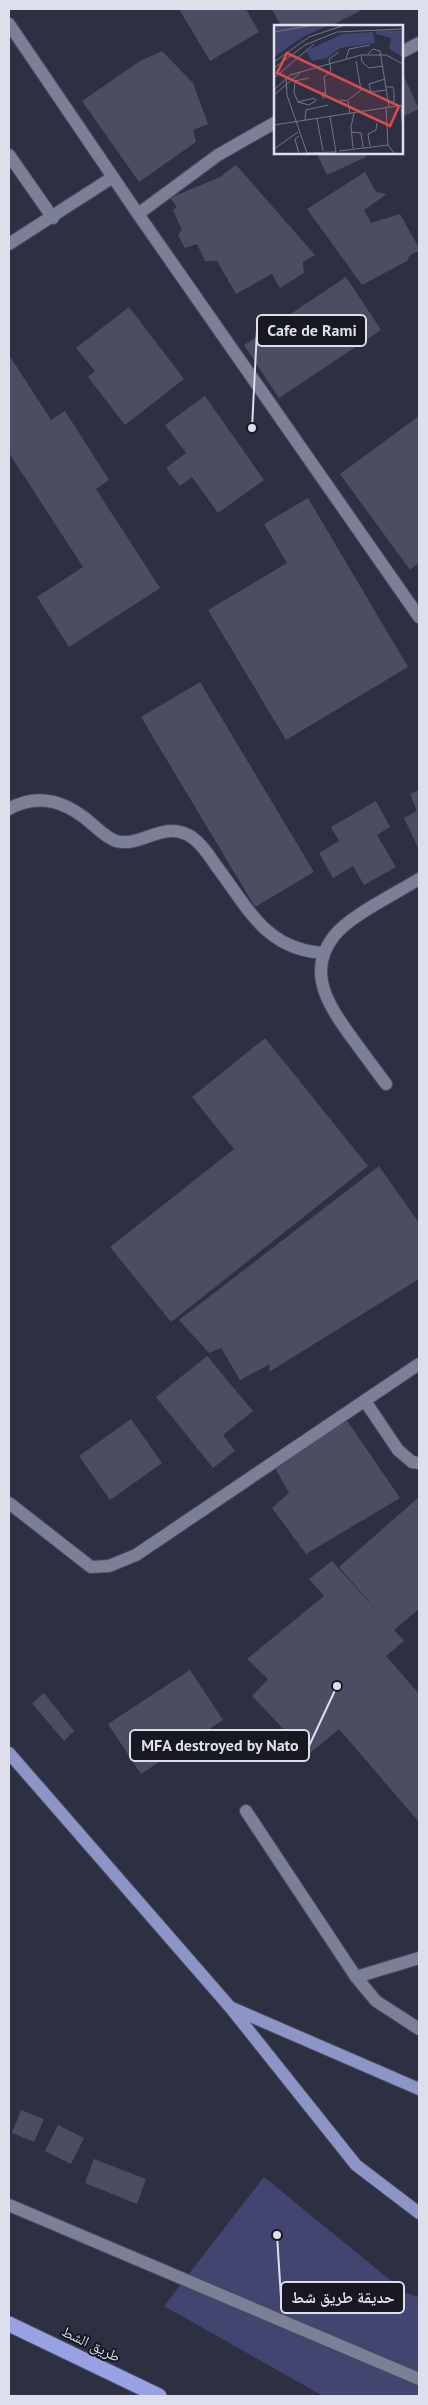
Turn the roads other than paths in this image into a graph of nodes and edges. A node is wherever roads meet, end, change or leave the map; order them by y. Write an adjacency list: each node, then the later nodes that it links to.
1 (9, 24): 6 (street)
2 (419, 43): 3 (street)
3 (403, 51)
4 (274, 123): 7 (street)
5 (9, 155): 8 (street)
6 (114, 177): 7 (street); 8 (street)
7 (138, 214): 10 (street)
8 (52, 218): 9 (street)
9 (9, 244)
10 (419, 617)
11 (9, 809): 13 (street)
12 (419, 879): 13 (street)
13 (324, 952): 14 (street)
14 (386, 1084)
15 (419, 1364): 16 (street)
16 (365, 1401): 17 (street); 18 (street)
17 (419, 1462)
18 (9, 1503)
19 (9, 1753): 23 (main road)
20 (246, 1812): 22 (street)
21 (419, 1958): 22 (street)
22 (356, 1977): 24 (street)
23 (230, 2007): 25 (main road); 27 (main road)
24 (419, 2029)
25 (419, 2089)
26 (9, 2205): 29 (street)
27 (419, 2213)
28 (9, 2324): 30 (highway, طريق الشط)
29 (419, 2379)
30 (159, 2396)

